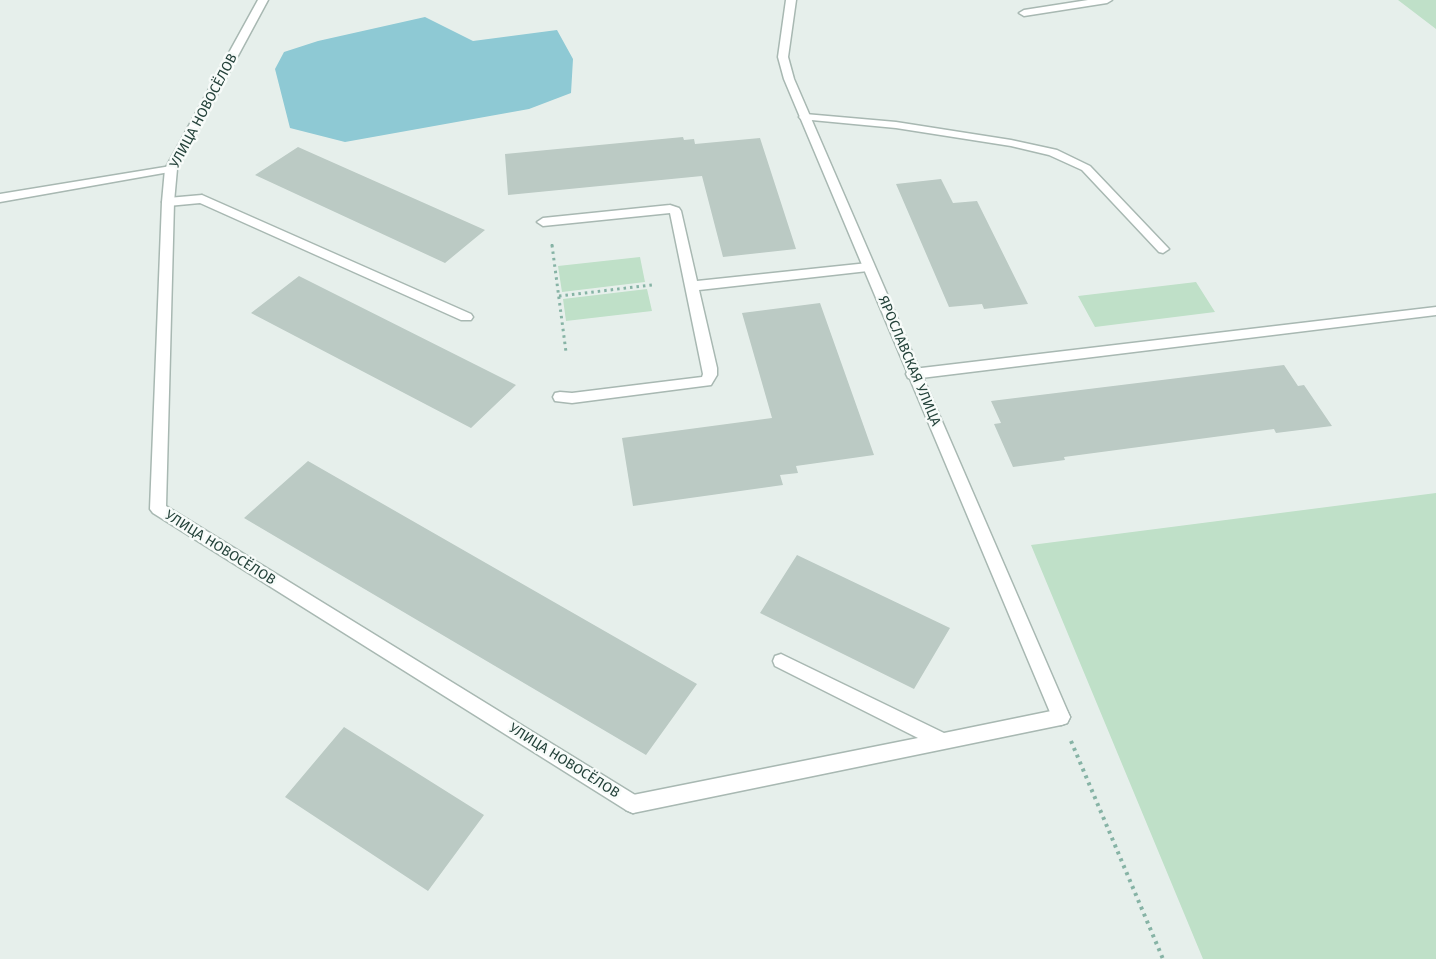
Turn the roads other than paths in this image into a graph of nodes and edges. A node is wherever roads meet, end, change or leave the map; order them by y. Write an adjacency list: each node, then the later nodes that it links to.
1 (263, 0): 6 (street, УЛИЦА НОВОСЁЛОВ)
2 (791, 0): 5 (street, ЯРОСЛАВСКАЯ УЛИЦА)
3 (1107, 0): 4 (street)
4 (1024, 13)
5 (805, 117): 10 (street); 11 (street, ЯРОСЛАВСКАЯ УЛИЦА)
6 (171, 169): 7 (street); 8 (street, УЛИЦА НОВОСЁЛОВ)
7 (0, 198)
8 (168, 202): 14 (street); 18 (street, УЛИЦА НОВОСЁЛОВ)
9 (543, 222): 12 (street)
10 (1163, 249)
11 (868, 267): 12 (street); 15 (street, ЯРОСЛАВСКАЯ УЛИЦА)
12 (692, 286): 16 (street)
13 (1436, 311): 15 (street)
14 (466, 317)
15 (914, 374): 18 (street, ЯРОСЛАВСКАЯ УЛИЦА)
16 (560, 397)
17 (781, 661): 18 (street)
18 (943, 741)

